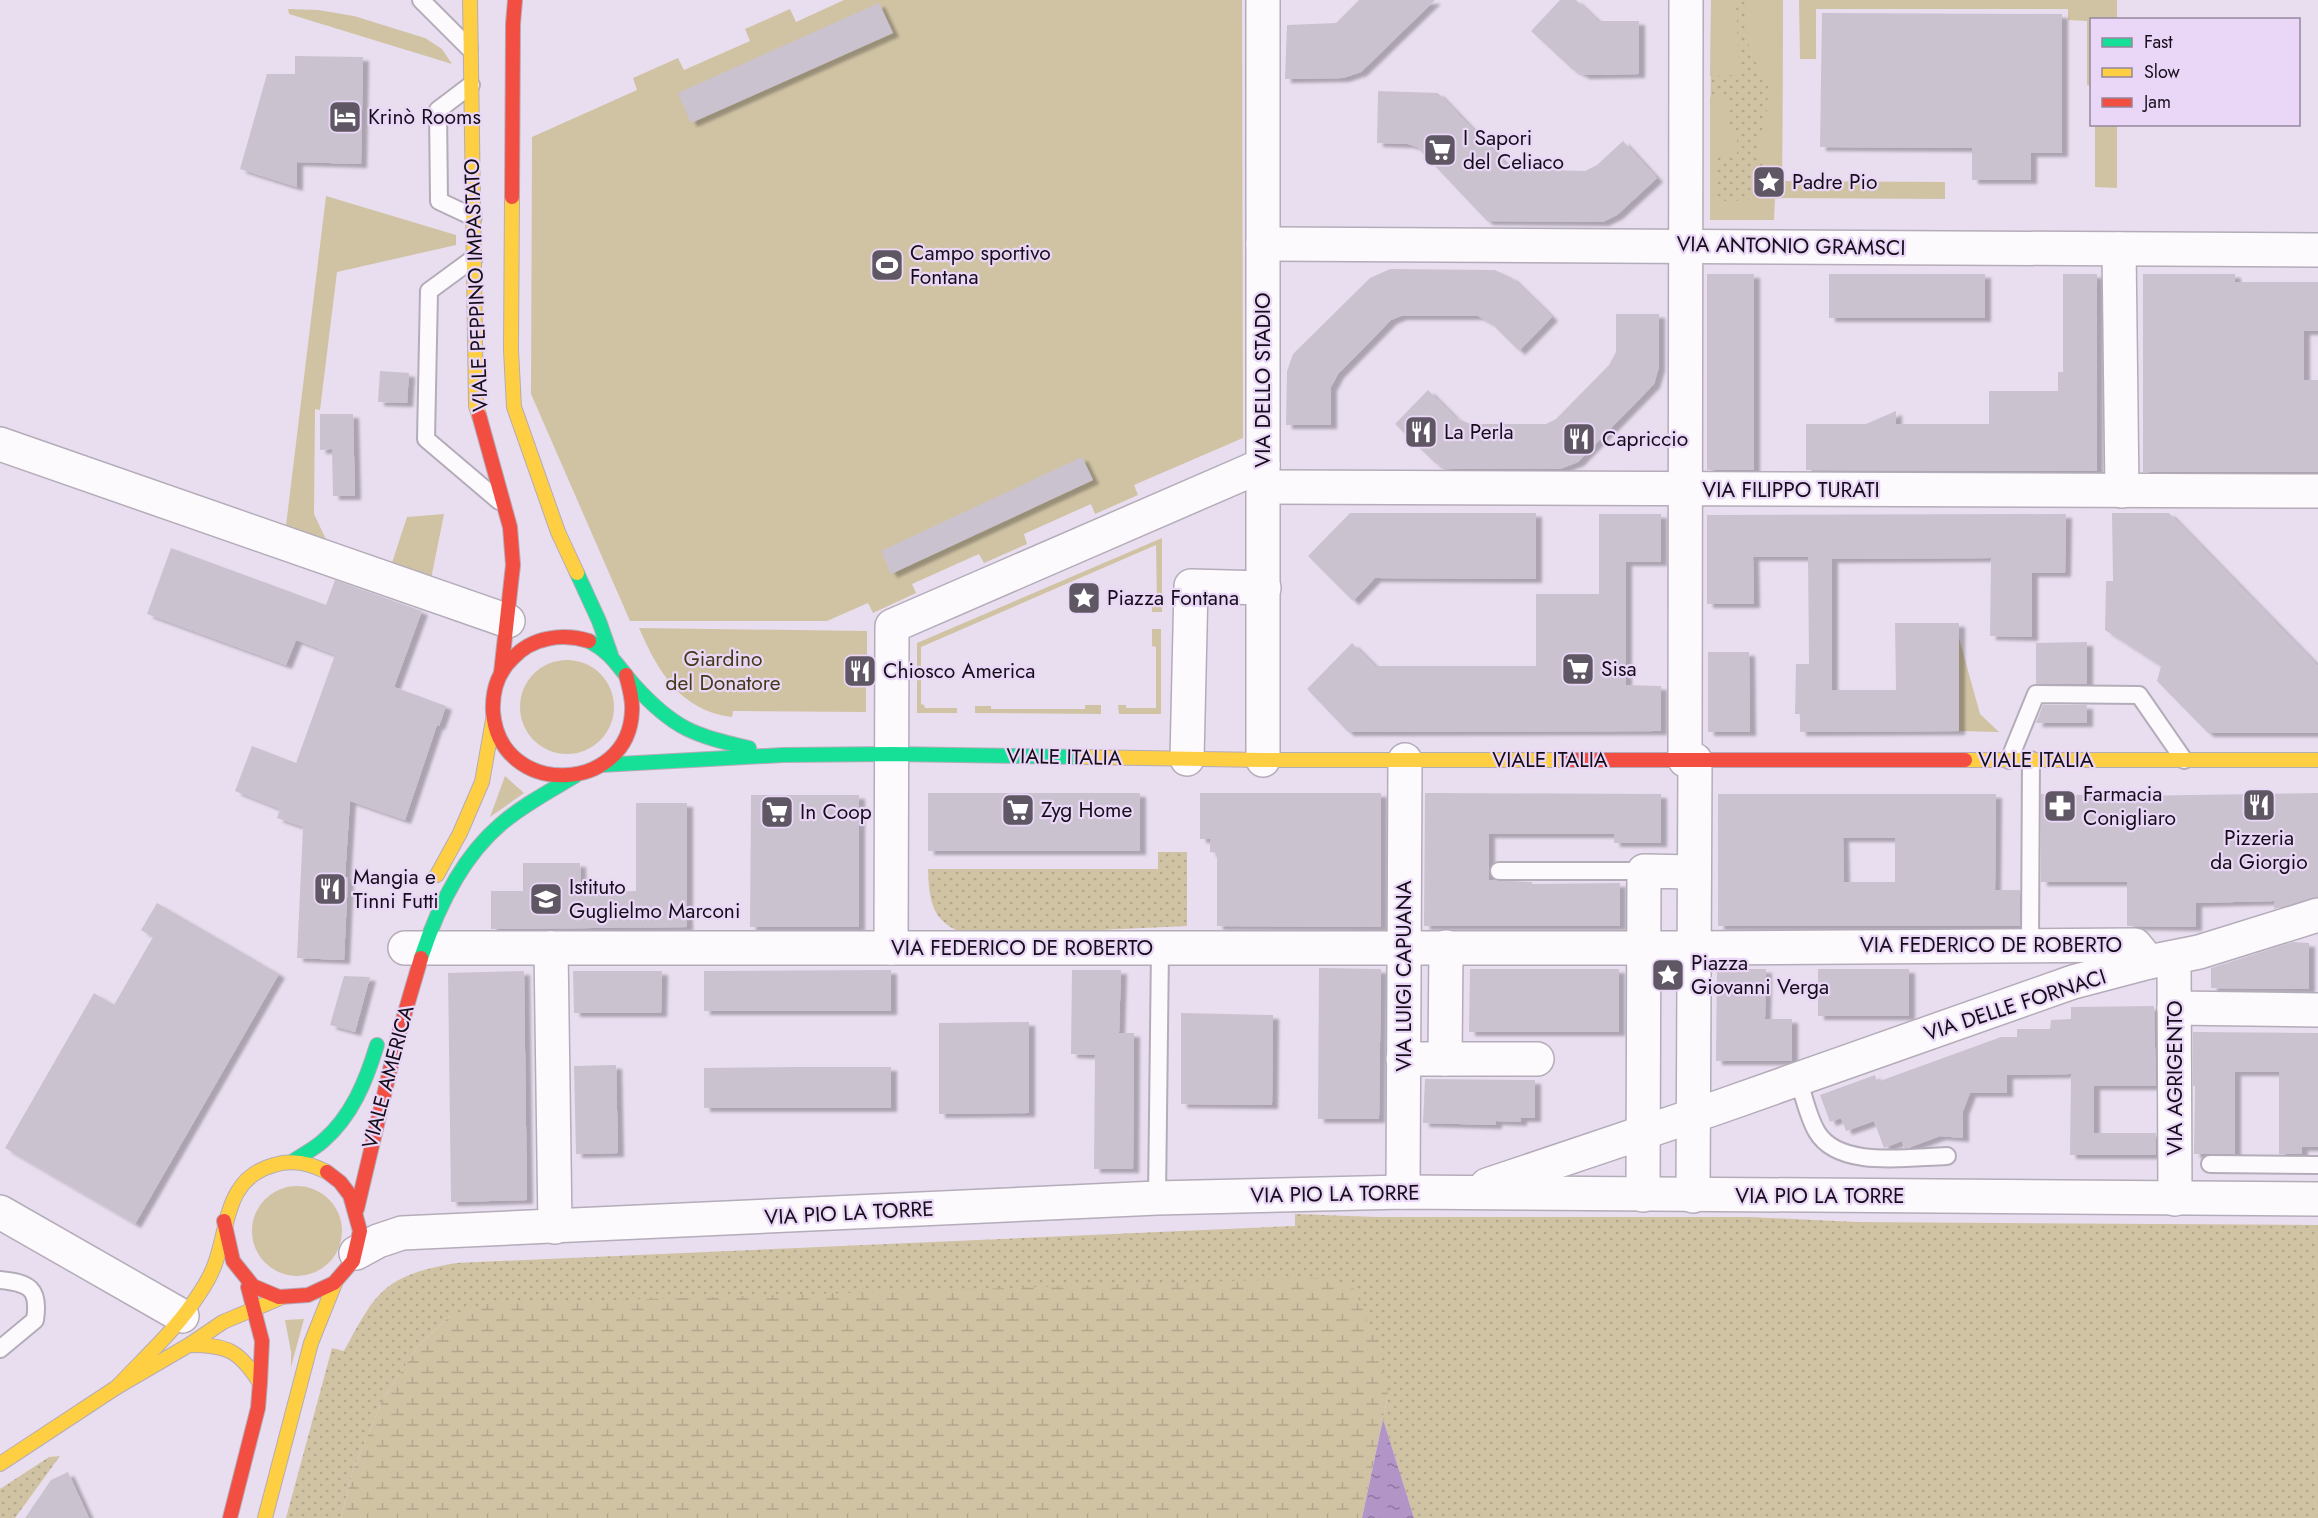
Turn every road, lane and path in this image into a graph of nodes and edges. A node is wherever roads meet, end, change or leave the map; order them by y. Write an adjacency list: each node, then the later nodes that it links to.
1 (421, 0): 6 (lane)
2 (470, 0): 6 (main road, VIALE PEPPINO IMPASTATO)
3 (515, 0): 22 (main road, VIALE PEPPINO IMPASTATO)
4 (1263, 0): 9 (street, VIA DELLO STADIO)
5 (1686, 0): 10 (street)
6 (470, 49): 7 (main road, VIALE PEPPINO IMPASTATO)
7 (471, 85): 8 (main road, VIALE PEPPINO IMPASTATO); 8 (lane)
8 (473, 217): 13 (main road, VIALE PEPPINO IMPASTATO)
9 (1263, 244): 10 (street, VIA ANTONIO GRAMSCI); 15 (street, VIA DELLO STADIO)
10 (1685, 245): 11 (street, VIA ANTONIO GRAMSCI); 16 (street)
11 (2119, 249): 12 (street, VIA ANTONIO GRAMSCI); 17 (street)
12 (2318, 250)
13 (474, 258): 19 (main road, VIALE PEPPINO IMPASTATO); 19 (lane)
14 (0, 444): 21 (street)
15 (1263, 476): 16 (street, VIA FILIPPO TURATI); 20 (street, VIA DELLO STADIO); 26 (street)
16 (1684, 490): 17 (street, VIA FILIPPO TURATI); 31 (street)
17 (2122, 491): 18 (street, VIA FILIPPO TURATI)
18 (2318, 491)
19 (504, 505): 21 (main road, VIALE PEPPINO IMPASTATO)
20 (1264, 588): 28 (street); 29 (street, VIA DELLO STADIO)
21 (508, 621): 23 (main road, VIALE PEPPINO IMPASTATO)
22 (611, 655): 23 (main road); 24 (main road)
23 (501, 673): 25 (main road)
24 (626, 675): 27 (main road); 36 (main road)
25 (493, 720): 37 (main road); 41 (main road)
26 (892, 754): 27 (main road, VIALE ITALIA); 28 (main road, VIALE ITALIA); 49 (street)
27 (783, 755): 36 (main road)
28 (1187, 759): 29 (main road, VIALE ITALIA)
29 (1263, 760): 30 (main road, VIALE ITALIA)
30 (1405, 760): 31 (main road, VIALE ITALIA); 44 (street, VIA LUIGI CAPUANA)
31 (1690, 760): 32 (main road, VIALE ITALIA); 40 (street)
32 (2009, 760): 33 (main road, VIALE ITALIA); 34 (lane)
33 (2031, 760): 34 (main road, VIALE ITALIA); 43 (lane)
34 (2184, 760): 35 (main road, VIALE ITALIA)
35 (2318, 760)
36 (601, 765): 37 (main road)
37 (575, 776): 47 (main road, VIALE AMERICA)
38 (1500, 871): 39 (lane)
39 (1644, 871): 40 (street); 51 (street)
40 (1694, 872): 46 (street)
41 (429, 890)
42 (2318, 915): 52 (street, VIA DELLE FORNACI)
43 (2030, 945): 46 (street, VIA FEDERICO DE ROBERTO); 52 (street, VIA FEDERICO DE ROBERTO)
44 (1404, 947): 45 (street, VIA FEDERICO DE ROBERTO); 50 (street, VIA FEDERICO DE ROBERTO); 56 (street, VIA LUIGI CAPUANA)
45 (1446, 947): 51 (street, VIA FEDERICO DE ROBERTO); 57 (street)
46 (1706, 947): 51 (street, VIA FEDERICO DE ROBERTO); 60 (street)
47 (410, 948): 48 (street, VIA FEDERICO DE ROBERTO); 73 (main road, VIALE AMERICA)
48 (551, 948): 49 (street, VIA FEDERICO DE ROBERTO); 76 (street)
49 (891, 948): 50 (street, VIA FEDERICO DE ROBERTO)
50 (1160, 948): 70 (lane)
51 (1632, 948): 61 (street)
52 (2162, 960): 53 (street, VIA AGRIGENTO); 59 (street, VIA DELLE FORNACI)
53 (2174, 1008): 54 (street); 71 (street, VIA AGRIGENTO)
54 (2318, 1010)
55 (381, 1031): 63 (main road, VIALE AMERICA)
56 (1403, 1059): 57 (street); 66 (street, VIA LUIGI CAPUANA)
57 (1444, 1059): 58 (street)
58 (1537, 1059)
59 (1798, 1079): 60 (street, VIA DELLE FORNACI); 62 (lane)
60 (1705, 1112): 61 (street, VIA DELLE FORNACI); 69 (street)
61 (1643, 1132): 67 (street, VIA DELLE FORNACI); 68 (street)
62 (1947, 1156)
63 (292, 1162): 73 (main road); 75 (main road)
64 (2210, 1164): 65 (lane)
65 (2318, 1165)
66 (1403, 1192): 67 (street, VIA PIO LA TORRE); 70 (street, VIA PIO LA TORRE)
67 (1465, 1192): 68 (street, VIA PIO LA TORRE)
68 (1643, 1195): 69 (street, VIA PIO LA TORRE)
69 (1693, 1196): 71 (street, VIA PIO LA TORRE)
70 (1157, 1198): 76 (street, VIA PIO LA TORRE)
71 (2175, 1199): 72 (street, VIA PIO LA TORRE)
72 (2318, 1199)
73 (357, 1209): 78 (main road)
74 (0, 1212): 84 (street)
75 (224, 1221): 80 (main road); 84 (main road)
76 (555, 1227): 78 (street, VIA PIO LA TORRE)
77 (0, 1229): 84 (street)
78 (356, 1253): 81 (main road)
79 (0, 1280): 85 (lane)
80 (245, 1280): 82 (main road); 83 (main road)
81 (335, 1283): 82 (main road); 90 (main road)
82 (280, 1298): 83 (main road)
83 (255, 1307): 84 (main road); 86 (main road)
84 (181, 1330): 86 (main road); 87 (main road); 87 (main road)
85 (0, 1349)
86 (260, 1383): 89 (main road)
87 (117, 1387): 88 (main road)
88 (0, 1464)
89 (230, 1518)
90 (265, 1518)

